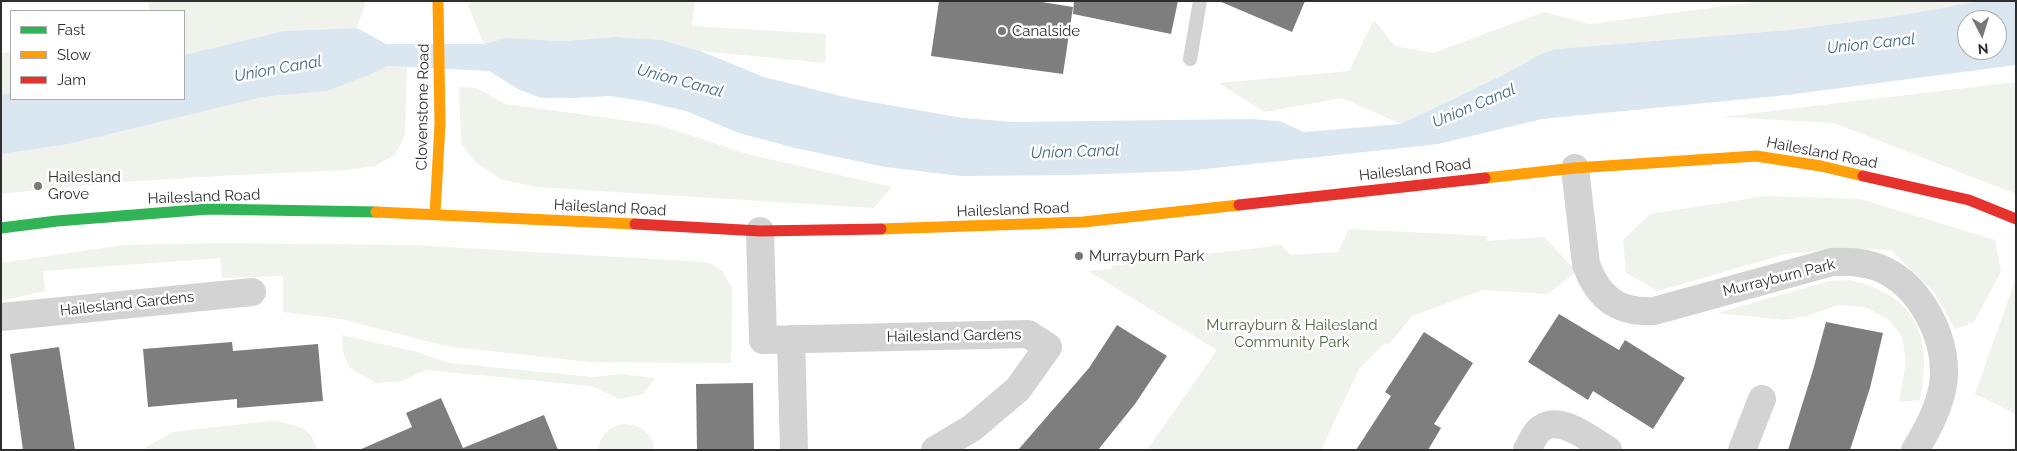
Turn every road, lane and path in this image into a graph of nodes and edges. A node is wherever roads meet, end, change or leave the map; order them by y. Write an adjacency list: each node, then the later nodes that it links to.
1 (438, 1): 5 (street, Clovenstone Road)
2 (1200, 1): 3 (lane)
3 (1190, 59)
4 (1575, 168): 6 (street, Hailesland Road); 8 (street, Hailesland Road); 18 (street, Murrayburn Park)
5 (435, 214): 7 (street, Hailesland Road); 8 (street, Hailesland Road)
6 (2016, 219)
7 (1, 228)
8 (760, 231): 11 (street, Hailesland Gardens)
9 (252, 292): 10 (street, Hailesland Gardens)
10 (1, 316)
11 (791, 339): 13 (street); 14 (street, Hailesland Gardens)
12 (1762, 399): 17 (street)
13 (794, 450)
14 (935, 450)
15 (1526, 450): 16 (street)
16 (1608, 450)
17 (1742, 450)
18 (1915, 450)

